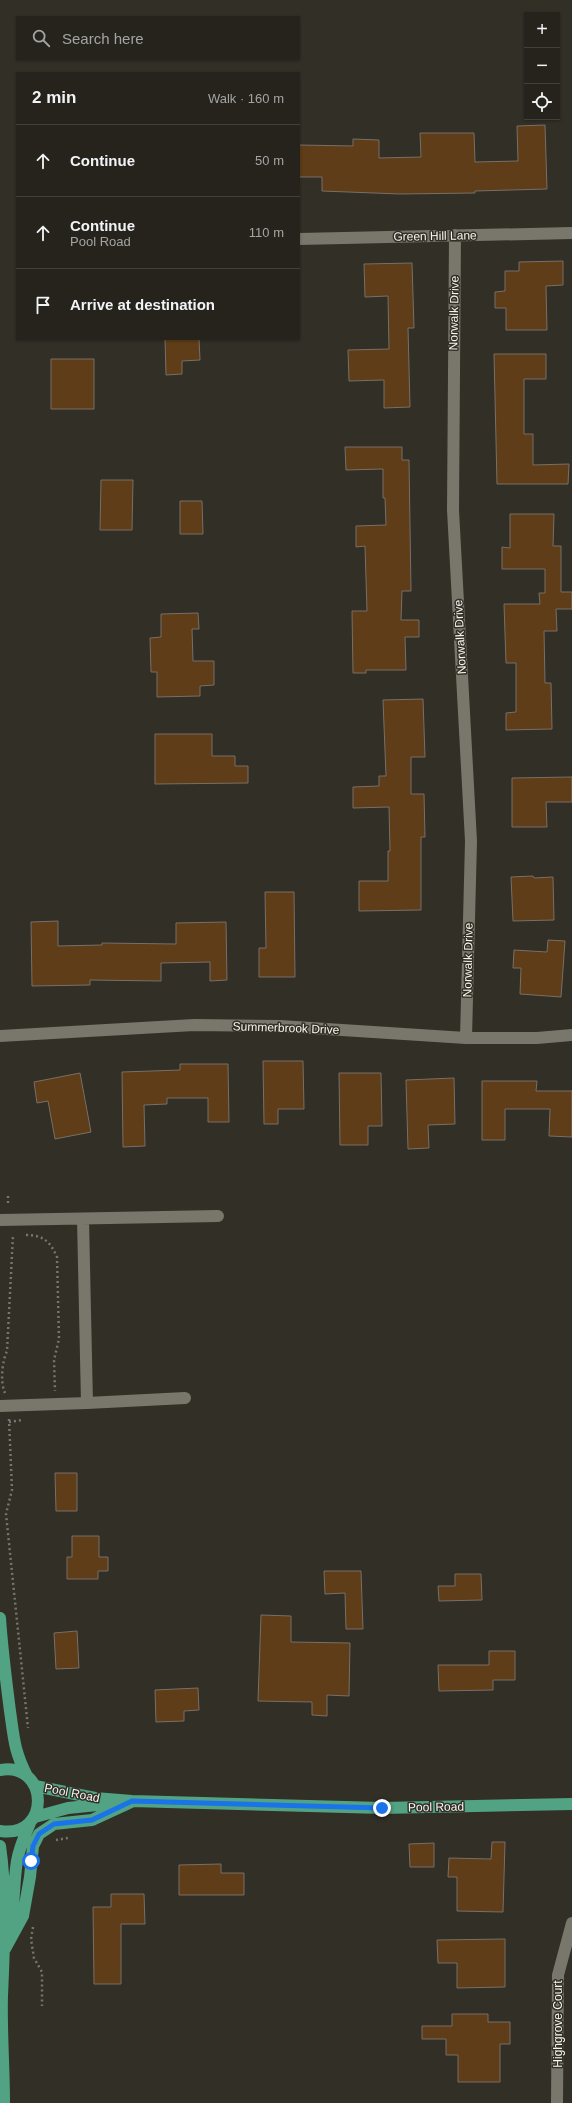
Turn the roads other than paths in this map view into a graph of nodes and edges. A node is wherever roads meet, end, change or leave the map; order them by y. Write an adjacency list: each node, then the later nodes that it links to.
1 (572, 233): 2 (street, Green Hill Lane)
2 (455, 235): 3 (street, Green Hill Lane); 6 (street, Norwalk Drive)
3 (300, 239)
4 (572, 1035): 6 (street, Summerbrook Drive)
5 (0, 1036): 6 (street, Summerbrook Drive)
6 (466, 1038)
7 (218, 1216): 8 (street)
8 (84, 1219): 9 (street); 11 (street)
9 (4, 1220)
10 (185, 1398): 11 (street)
11 (87, 1403): 12 (street)
12 (4, 1406)
13 (0, 1618): 14 (main road)
14 (3, 1662): 15 (main road); 17 (main road)
15 (0, 1690)
16 (0, 1770): 17 (main road)
17 (27, 1776): 18 (main road)
18 (35, 1786): 19 (main road, Pool Road); 21 (main road)
19 (132, 1801): 20 (main road, Pool Road); 21 (main road, Pool Road); 26 (main road)
20 (572, 1804)
21 (32, 1820): 22 (main road, Pool Road); 26 (main road)
22 (0, 1831)
23 (0, 1846): 26 (main road)
24 (572, 1923): 28 (street, Highgrove Court)
25 (0, 1936): 26 (main road)
26 (4, 1951): 27 (main road)
27 (4, 2103)
28 (557, 2103)

